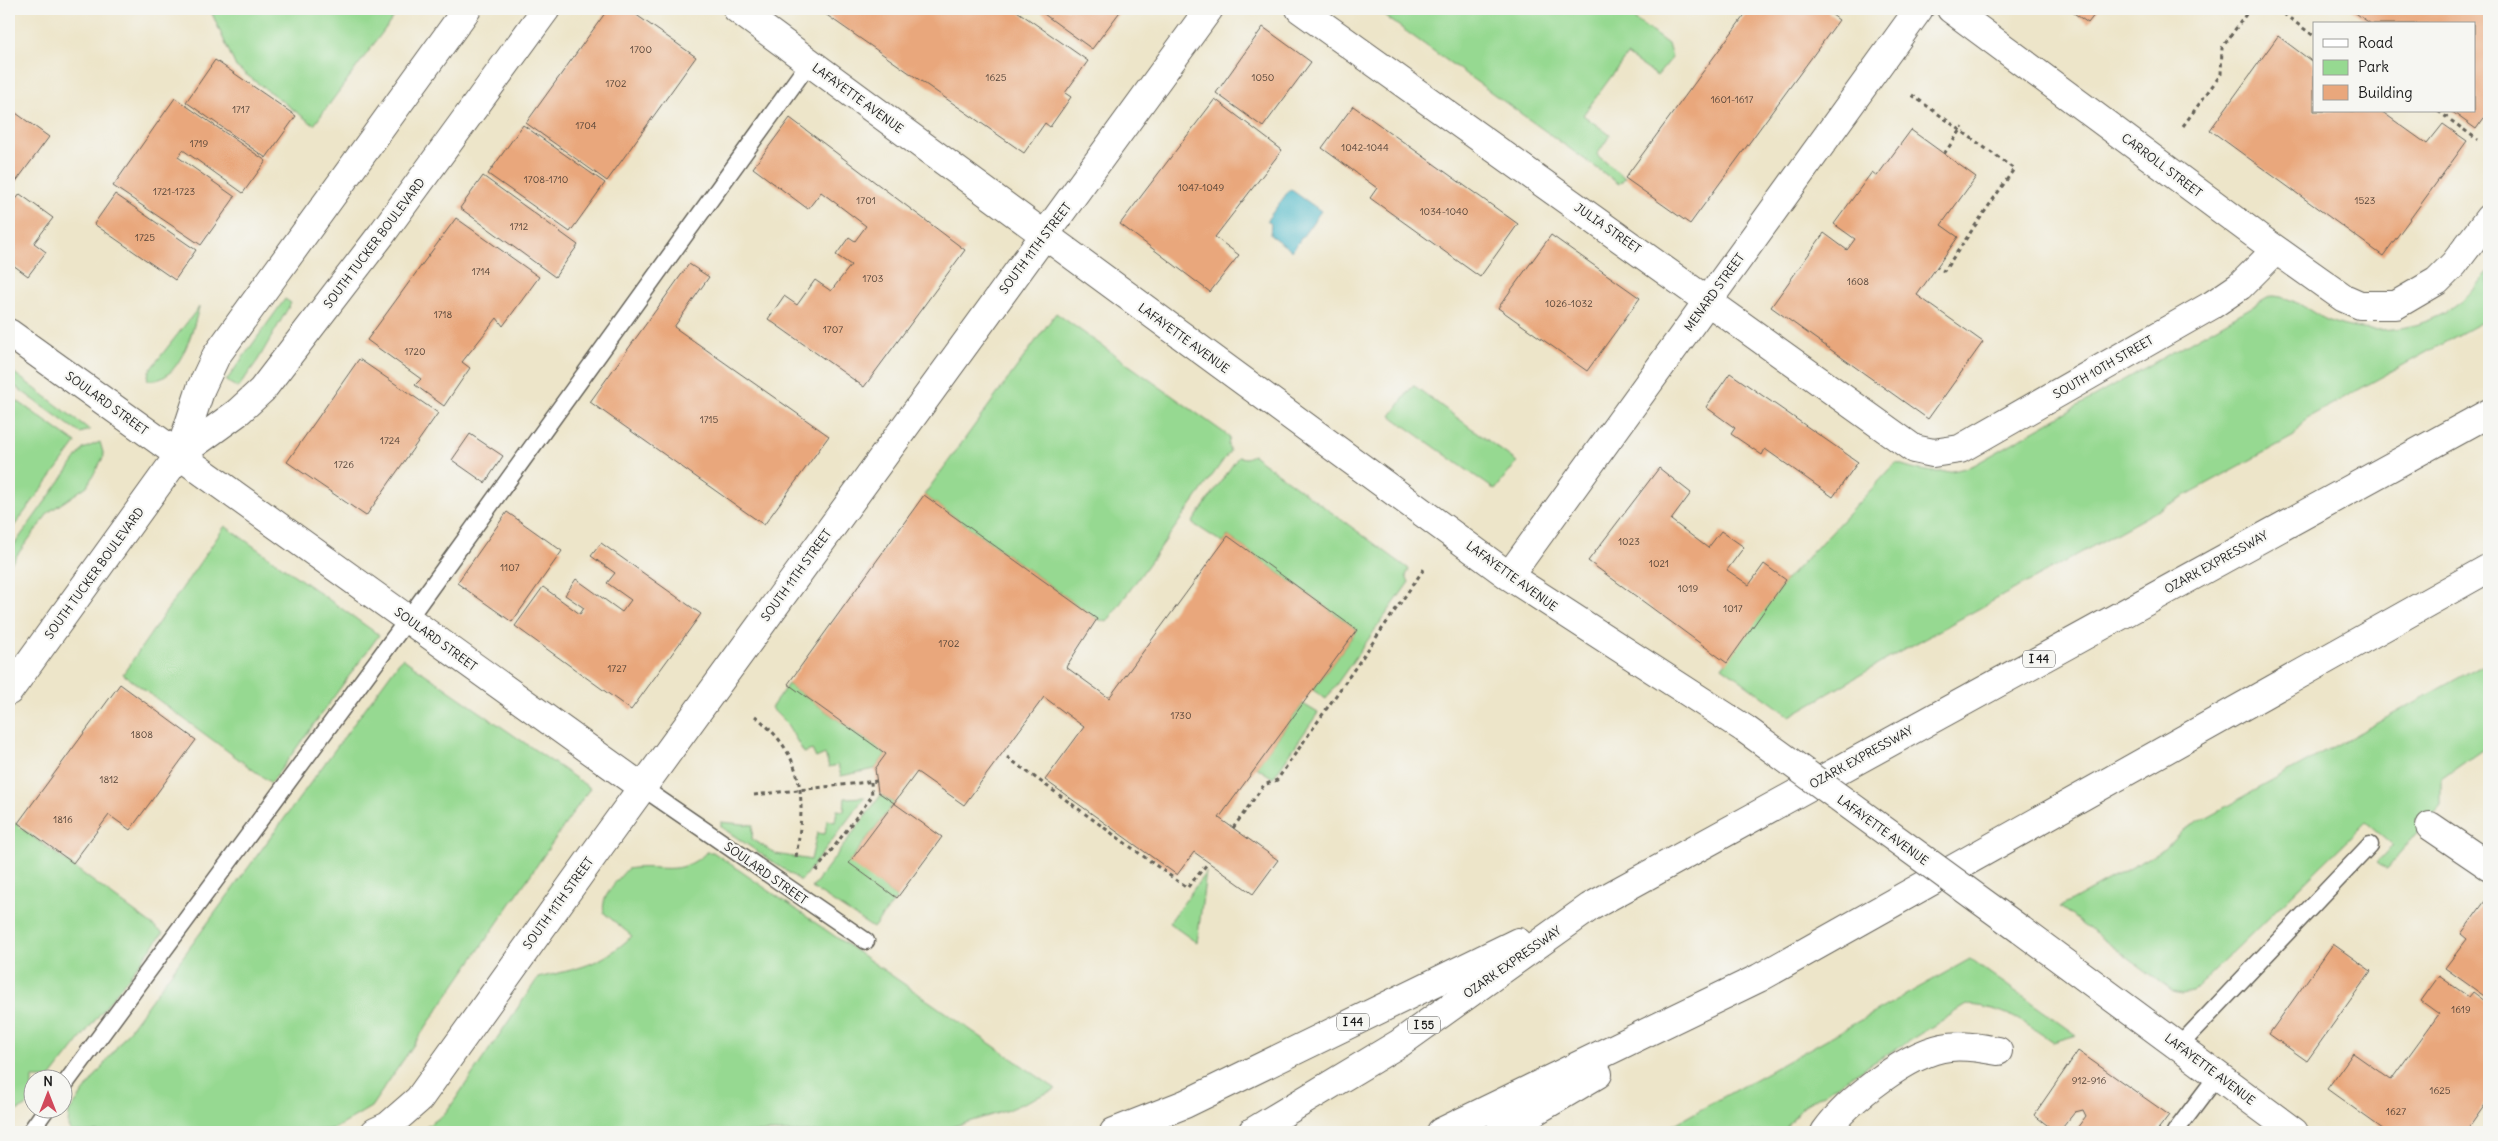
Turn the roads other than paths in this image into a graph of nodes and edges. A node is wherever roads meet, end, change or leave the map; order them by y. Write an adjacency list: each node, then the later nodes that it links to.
1 (466, 9): 16 (main road, SOUTH TUCKER BOULEVARD)
2 (546, 9): 16 (main road, SOUTH TUCKER BOULEVARD)
3 (736, 9): 8 (main road, LAFAYETTE AVENUE)
4 (1209, 9): 10 (main road, SOUTH 11TH STREET)
5 (1300, 9): 12 (main road, JULIA STREET)
6 (1919, 9): 12 (main road, MENARD STREET)
7 (1952, 9): 11 (main road, CARROLL STREET)
8 (810, 63): 10 (main road, LAFAYETTE AVENUE); 19 (lane)
9 (2489, 218): 11 (main road, CARROLL STREET)
10 (1044, 235): 18 (main road, LAFAYETTE AVENUE); 21 (main road, SOUTH 11TH STREET)
11 (2276, 250): 15 (main road, SOUTH 10TH STREET)
12 (1708, 300): 15 (main road, JULIA STREET); 18 (main road, MENARD STREET)
13 (9, 333): 16 (main road, SOULARD STREET)
14 (2489, 413): 25 (main road, OZARK EXPRESSWAY / I 44)
15 (1914, 449)
16 (179, 455): 19 (main road, SOULARD STREET); 20 (main road, SOUTH TUCKER BOULEVARD)
17 (2489, 568): 27 (main road)
18 (1509, 576): 28 (main road, LAFAYETTE AVENUE, bridge)
19 (408, 619): 21 (main road, SOULARD STREET); 30 (lane)
20 (9, 690)
21 (643, 788): 26 (lane, SOULARD STREET); 34 (main road, SOUTH 11TH STREET)
22 (2430, 826): 24 (main road)
23 (2370, 845): 28 (lane)
24 (2489, 866)
25 (1590, 907): 35 (main road, I 44); 36 (main road, OZARK EXPRESSWAY / I 55)
26 (866, 941)
27 (1758, 978): 37 (main road); 38 (main road)
28 (2179, 1046): 31 (main road, LAFAYETTE AVENUE)
29 (1998, 1052): 39 (main road)
30 (72, 1074)
31 (2218, 1075): 40 (lane); 41 (main road, LAFAYETTE AVENUE)
32 (40, 1118): 33 (lane)
33 (30, 1132)
34 (375, 1132)
35 (1114, 1132)
36 (1252, 1132)
37 (1441, 1132)
38 (1500, 1132)
39 (1825, 1132)
40 (2175, 1132)
41 (2294, 1132)

